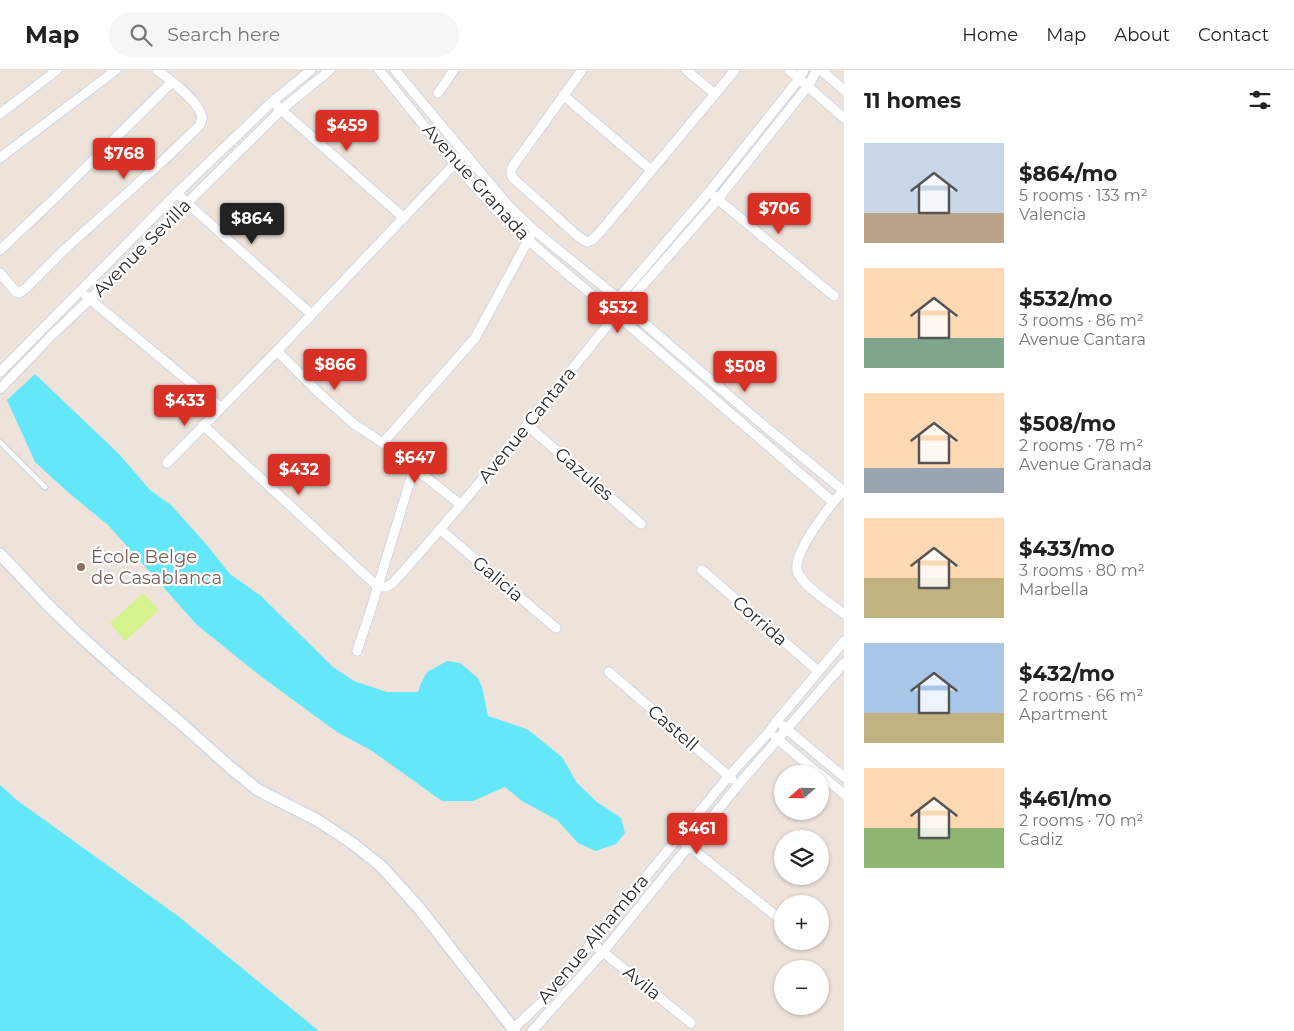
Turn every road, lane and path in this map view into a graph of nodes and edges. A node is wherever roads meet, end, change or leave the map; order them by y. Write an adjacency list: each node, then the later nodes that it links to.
1 (57, 70): 25 (street)
2 (116, 70): 28 (street)
3 (156, 70): 17 (street)
4 (311, 70): 23 (street, Avenue Sevilla)
5 (330, 70): 24 (street, Avenue Sevilla)
6 (379, 70): 29 (street, Avenue Granada)
7 (396, 70): 27 (street, Avenue Granada)
8 (454, 70): 20 (street)
9 (582, 70): 22 (street)
10 (686, 70): 21 (street)
11 (735, 70): 21 (street)
12 (789, 70): 16 (street)
13 (804, 70): 16 (street)
14 (817, 70): 18 (street)
15 (821, 70): 19 (street)
16 (799, 79): 18 (street); 31 (street)
17 (172, 82): 38 (street); 39 (street)
18 (808, 86): 26 (street); 33 (street)
19 (844, 90)
20 (438, 93)
21 (715, 94): 30 (street)
22 (564, 95): 30 (street); 30 (street)
23 (273, 101): 24 (street); 32 (street, Avenue Sevilla)
24 (281, 110): 34 (street, Avenue Sevilla); 35 (street)
25 (0, 114)
26 (844, 118)
27 (465, 153): 29 (street); 36 (street, Avenue Granada)
28 (0, 158)
29 (456, 164): 35 (street); 37 (street, Avenue Granada)
30 (651, 170)
31 (709, 192): 33 (street); 41 (street)
32 (178, 193): 34 (street); 40 (street, Avenue Sevilla)
33 (718, 199): 42 (street); 44 (street)
34 (187, 204): 43 (street, Avenue Sevilla); 47 (street)
35 (404, 218): 47 (street)
36 (534, 230): 37 (street); 41 (street, Avenue Granada)
37 (528, 241): 45 (street, Avenue Granada); 57 (street)
38 (0, 250)
39 (0, 273)
40 (81, 291): 43 (street); 51 (street, Avenue Sevilla)
41 (617, 295): 44 (street); 45 (street)
42 (834, 296)
43 (89, 300): 52 (street, Avenue Sevilla); 53 (street)
44 (630, 301): 46 (street)
45 (604, 304): 48 (street)
46 (631, 312): 49 (street); 61 (street)
47 (311, 314): 50 (street)
48 (611, 321): 49 (street); 55 (street, Avenue Cantara)
49 (624, 321): 62 (street)
50 (277, 351): 53 (street); 57 (street)
51 (0, 372)
52 (0, 389)
53 (220, 407): 54 (street)
54 (203, 425): 58 (street); 68 (street)
55 (527, 425): 63 (street, Avenue Cantara); 64 (street, Gazules)
56 (0, 442): 60 (lane)
57 (383, 444): 59 (street)
58 (167, 463)
59 (414, 468): 63 (street); 68 (street)
60 (45, 487)
61 (844, 491): 62 (street)
62 (833, 502): 69 (street)
63 (461, 505): 65 (street, Avenue Cantara)
64 (641, 524)
65 (440, 530): 68 (street, Avenue Cantara); 70 (street, Galicia)
66 (0, 554): 92 (street)
67 (702, 570): 74 (street, Corrida)
68 (378, 586): 72 (street)
69 (844, 614)
70 (556, 628)
71 (844, 641): 74 (street, Avenue Alhambra)
72 (357, 651)
73 (844, 663): 77 (street, Avenue Alhambra)
74 (818, 671): 76 (street, Avenue Alhambra)
75 (609, 672): 81 (street, Castell)
76 (777, 721): 77 (street); 78 (street, Avenue Alhambra)
77 (787, 729): 79 (street, Avenue Alhambra); 82 (street)
78 (769, 732): 79 (street); 81 (street, Avenue Alhambra)
79 (778, 740): 80 (street); 84 (street, Avenue Alhambra)
80 (809, 765)
81 (728, 776): 84 (street, Castell); 86 (street, Avenue Alhambra)
82 (844, 777)
83 (829, 782): 85 (street)
84 (739, 784): 87 (street, Avenue Alhambra)
85 (844, 794)
86 (679, 838): 87 (street); 89 (street, Avenue Alhambra)
87 (689, 846): 88 (street); 90 (street, Avenue Alhambra)
88 (774, 914)
89 (592, 943): 90 (street, Avila); 92 (street, Avenue Alhambra)
90 (603, 952): 91 (street, Avila); 93 (street, Avenue Alhambra)
91 (691, 1023)
92 (514, 1030)
93 (532, 1031)

